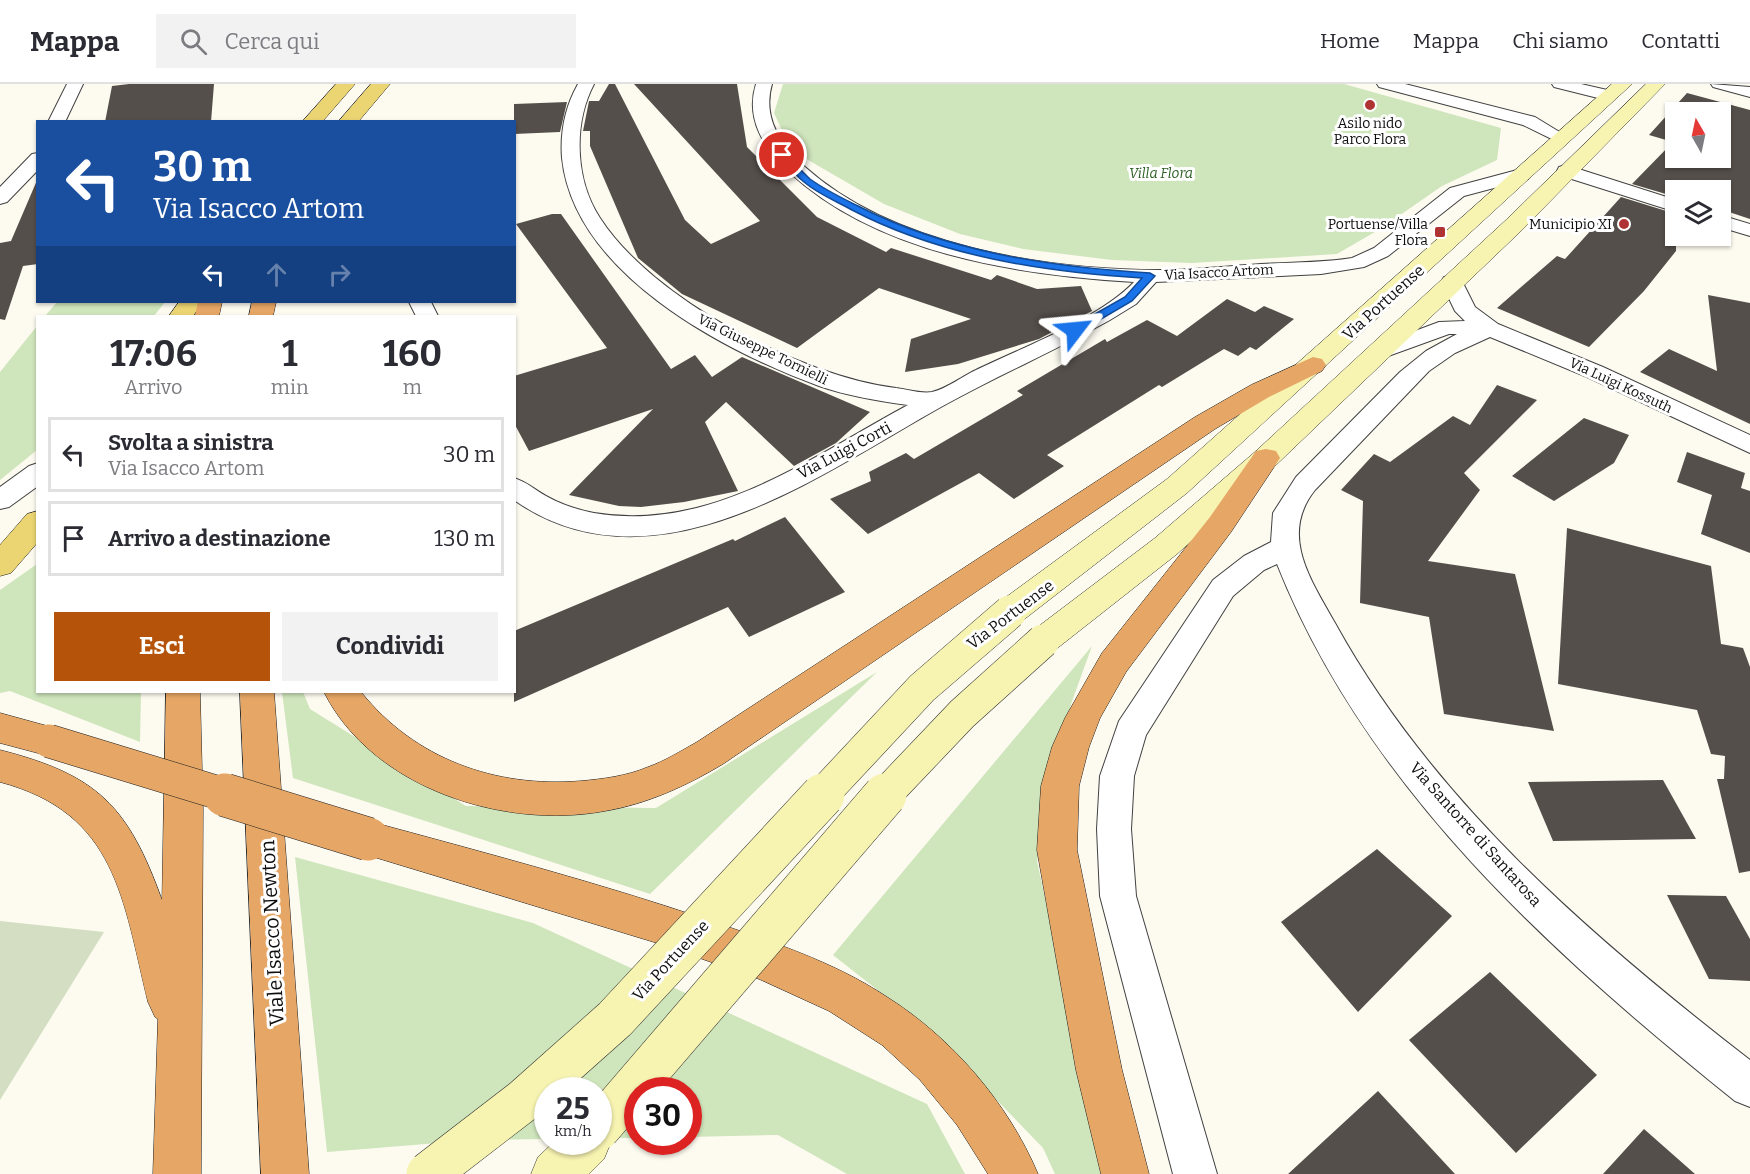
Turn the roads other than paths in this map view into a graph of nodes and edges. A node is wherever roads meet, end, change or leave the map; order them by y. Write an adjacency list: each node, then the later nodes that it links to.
1 (75, 84): 12 (street)
2 (346, 84): 13 (main road)
3 (381, 84): 14 (main road)
4 (586, 84): 28 (street, Via Giuseppe Tornielli)
5 (764, 84): 23 (street, Via Isacco Artom)
6 (1385, 84): 15 (street)
7 (1560, 84): 10 (street)
8 (1656, 84): 17 (main road, Via Portuense)
9 (1719, 84): 11 (street)
10 (1617, 90): 15 (main road, Via Portuense)
11 (1750, 92)
12 (57, 120)
13 (313, 120)
14 (349, 120)
15 (1562, 139): 18 (main road, Via Portuense)
16 (36, 160): 19 (street)
17 (1566, 171): 20 (street); 24 (main road, Via Portuense)
18 (1521, 175): 23 (street, Via Isacco Artom); 27 (main road, Via Portuense)
19 (0, 198)
20 (1665, 202)
21 (1731, 224): 22 (street)
22 (1750, 230)
23 (1150, 276): 28 (street, Via Luigi Corti)
24 (1452, 282): 25 (street, Via Luigi Kossuth); 26 (main road, Via Portuense)
25 (1490, 329): 26 (street, Via Luigi Kossuth); 29 (street, Via Luigi Kossuth); 35 (street, Via Santorre di Santarosa)
26 (1380, 352): 30 (main road, Via Portuense)
27 (1313, 365): 39 (highway); 48 (main road, Via Portuense, bridge)
28 (935, 400): 32 (street, Via Luigi Corti)
29 (1750, 445)
30 (1266, 458): 44 (main road, Via Portuense, bridge); 51 (highway)
31 (36, 473): 33 (street)
32 (516, 487)
33 (0, 500)
34 (36, 524): 36 (main road)
35 (1286, 547): 43 (street, Via Santorre di Santarosa); 52 (street)
36 (0, 565)
37 (183, 693): 42 (highway)
38 (257, 693): 47 (highway, Viale Isacco Newton)
39 (342, 693)
40 (0, 728): 50 (highway, bridge)
41 (0, 766): 42 (highway)
42 (180, 1035): 46 (highway)
43 (1750, 1086)
44 (612, 1113)
45 (574, 1155): 49 (main road)
46 (177, 1174)
47 (285, 1174)
48 (428, 1174)
49 (555, 1174)
50 (1014, 1174)
51 (1125, 1174)
52 (1195, 1174)

